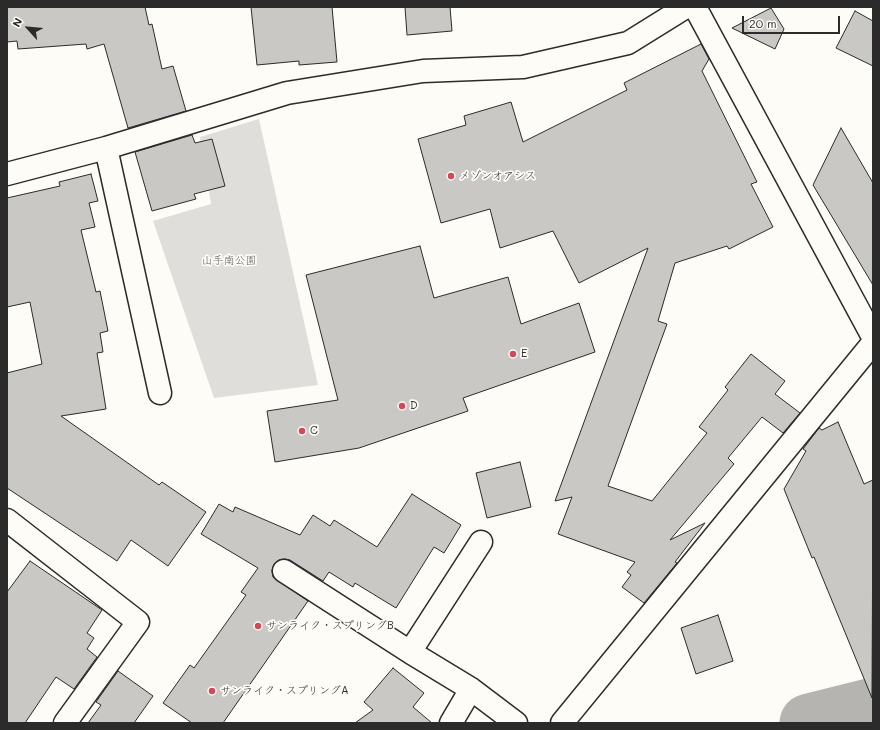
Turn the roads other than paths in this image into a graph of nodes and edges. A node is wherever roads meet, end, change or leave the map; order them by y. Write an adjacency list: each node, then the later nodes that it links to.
1 (686, 7): 3 (street)
2 (695, 7): 5 (street)
3 (106, 148): 4 (street); 7 (street)
4 (7, 174)
5 (873, 337)
6 (873, 343): 16 (street)
7 (160, 393)
8 (7, 520): 13 (street)
9 (481, 542): 11 (street)
10 (284, 571): 11 (street)
11 (410, 652): 12 (street)
12 (471, 689): 14 (street); 15 (street)
13 (65, 723)
14 (451, 723)
15 (516, 723)
16 (562, 723)

